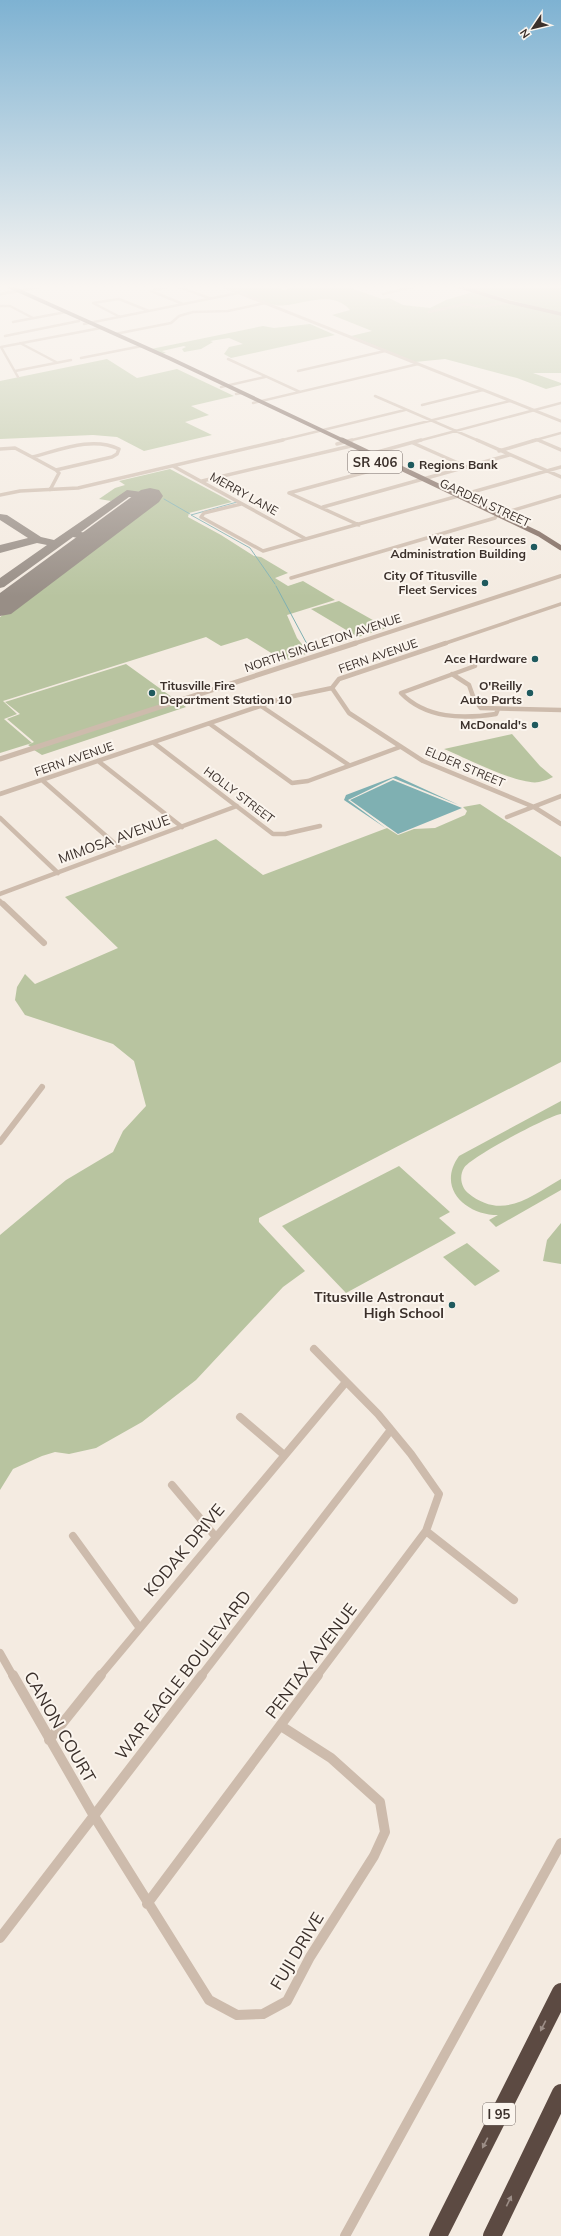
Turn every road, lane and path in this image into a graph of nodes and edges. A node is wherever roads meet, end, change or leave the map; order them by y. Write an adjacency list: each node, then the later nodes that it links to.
1 (223, 388): 9 (main road, GARDEN STREET / SR 406)
2 (233, 388): 8 (main road, GARDEN STREET / SR 406)
3 (292, 388): 7 (street)
4 (315, 388): 7 (street)
5 (479, 388): 6 (street)
6 (483, 390): 11 (street); 15 (street)
7 (300, 392): 12 (street)
8 (242, 393): 9 (street); 12 (main road, GARDEN STREET / SR 406)
9 (236, 394): 13 (main road, GARDEN STREET / SR 406)
10 (375, 396): 16 (street)
11 (510, 400): 17 (street); 19 (street)
12 (259, 402): 13 (street); 18 (main road, GARDEN STREET / SR 406)
13 (253, 403): 21 (main road, GARDEN STREET / SR 406)
14 (561, 403): 17 (street)
15 (422, 405)
16 (405, 410): 19 (street); 22 (street)
17 (534, 410): 20 (street); 24 (street)
18 (298, 420): 21 (main road); 22 (main road, GARDEN STREET / SR 406)
19 (428, 420): 24 (street); 28 (street)
20 (561, 421)
21 (293, 423): 23 (main road, GARDEN STREET / SR 406)
22 (321, 431): 23 (street); 28 (main road, GARDEN STREET / SR 406)
23 (312, 432): 28 (main road, GARDEN STREET / SR 406); 37 (street)
24 (454, 432): 27 (street); 31 (street)
25 (561, 434): 26 (street)
26 (537, 440): 30 (street); 31 (street)
27 (412, 443): 32 (street); 39 (street)
28 (344, 445): 32 (main road, GARDEN STREET / SR 406); 34 (main road, GARDEN STREET / SR 406); 45 (street)
29 (0, 449): 35 (street)
30 (561, 450)
31 (499, 451): 33 (street)
32 (369, 454): 34 (street); 36 (main road, GARDEN STREET / SR 406)
33 (509, 455): 39 (street); 42 (street)
34 (362, 456): 38 (main road, GARDEN STREET / SR 406)
35 (32, 457): 41 (street); 41 (street)
36 (392, 465): 38 (street); 44 (main road, GARDEN STREET / SR 406)
37 (173, 466): 45 (street, MERRY LANE); 47 (street)
38 (385, 467): 46 (main road, GARDEN STREET / SR 406); 53 (street)
39 (467, 467): 44 (street)
40 (561, 467): 42 (street)
41 (56, 470): 47 (street)
42 (547, 471): 43 (street); 50 (street)
43 (561, 477)
44 (422, 480): 46 (street); 50 (main road, GARDEN STREET / SR 406)
45 (202, 481): 52 (street, MERRY LANE)
46 (416, 482): 51 (main road, GARDEN STREET / SR 406); 53 (street)
47 (50, 490): 48 (street)
48 (0, 495)
49 (561, 496): 54 (street)
50 (459, 497): 51 (street); 54 (main road, GARDEN STREET / SR 406)
51 (453, 499): 54 (main road, GARDEN STREET / SR 406); 55 (street)
52 (241, 504): 56 (street, MERRY LANE); 56 (street)
53 (323, 507): 55 (street)
54 (496, 517): 57 (main road, GARDEN STREET / SR 406); 58 (main road, GARDEN STREET / SR 406); 60 (street)
55 (358, 525): 56 (street)
56 (306, 539)
57 (561, 548)
58 (561, 554)
59 (561, 576): 62 (street, NORTH SINGLETON AVENUE)
60 (291, 578)
61 (561, 580): 62 (street, NORTH SINGLETON AVENUE)
62 (538, 584): 73 (street, NORTH SINGLETON AVENUE)
63 (561, 604): 66 (street, FERN AVENUE)
64 (474, 666): 65 (street)
65 (452, 674): 68 (street); 68 (street)
66 (332, 688): 67 (street, FERN AVENUE); 72 (street, ELDER STREET)
67 (261, 706): 70 (street, FERN AVENUE); 75 (street)
68 (498, 709): 69 (street)
69 (561, 710)
70 (210, 724): 71 (street, FERN AVENUE); 75 (street)
71 (154, 743): 74 (street, FERN AVENUE); 79 (street, HOLLY STREET)
72 (400, 747): 75 (street); 80 (street, ELDER STREET)
73 (0, 759)
74 (98, 761): 76 (street, FERN AVENUE); 85 (street)
75 (349, 765)
76 (42, 780): 77 (street, FERN AVENUE); 86 (street)
77 (0, 794)
78 (561, 796): 80 (street)
79 (237, 806): 84 (street, HOLLY STREET); 85 (street, MIMOSA AVENUE)
80 (534, 807): 81 (street); 83 (street, ELDER STREET)
81 (507, 817)
82 (0, 818): 87 (street)
83 (561, 824)
84 (320, 826)
85 (182, 827): 86 (street, MIMOSA AVENUE)
86 (121, 849): 87 (street, MIMOSA AVENUE)
87 (58, 872): 88 (street, MIMOSA AVENUE)
88 (0, 894)
89 (0, 901): 90 (street)
90 (44, 944)
91 (42, 1087): 92 (street)
92 (0, 1142)
93 (314, 1349): 94 (street)
94 (346, 1382): 96 (street); 97 (street, KODAK DRIVE)
95 (240, 1417): 97 (street)
96 (390, 1431): 99 (street, PENTAX AVENUE); 107 (street, WAR EAGLE BOULEVARD)
97 (283, 1454): 101 (street, KODAK DRIVE)
98 (172, 1485): 101 (street)
99 (426, 1532): 102 (street); 105 (street, PENTAX AVENUE)
100 (73, 1536): 103 (street)
101 (215, 1536): 103 (street, KODAK DRIVE)
102 (514, 1600)
103 (139, 1627): 106 (street, KODAK DRIVE)
104 (0, 1653): 106 (street, CANON COURT)
105 (281, 1726): 109 (street, PENTAX AVENUE); 109 (street, FUJI DRIVE)
106 (49, 1740): 107 (street, CANON COURT)
107 (94, 1816): 109 (street, FUJI DRIVE); 110 (street, WAR EAGLE BOULEVARD)
108 (561, 1843): 113 (street)
109 (147, 1904)
110 (0, 1938)
111 (561, 1992): 114 (highway, I 95, one-way to 114)
112 (561, 2092): 115 (highway, one-way to 112)
113 (345, 2236)
114 (438, 2236)
115 (492, 2236)

